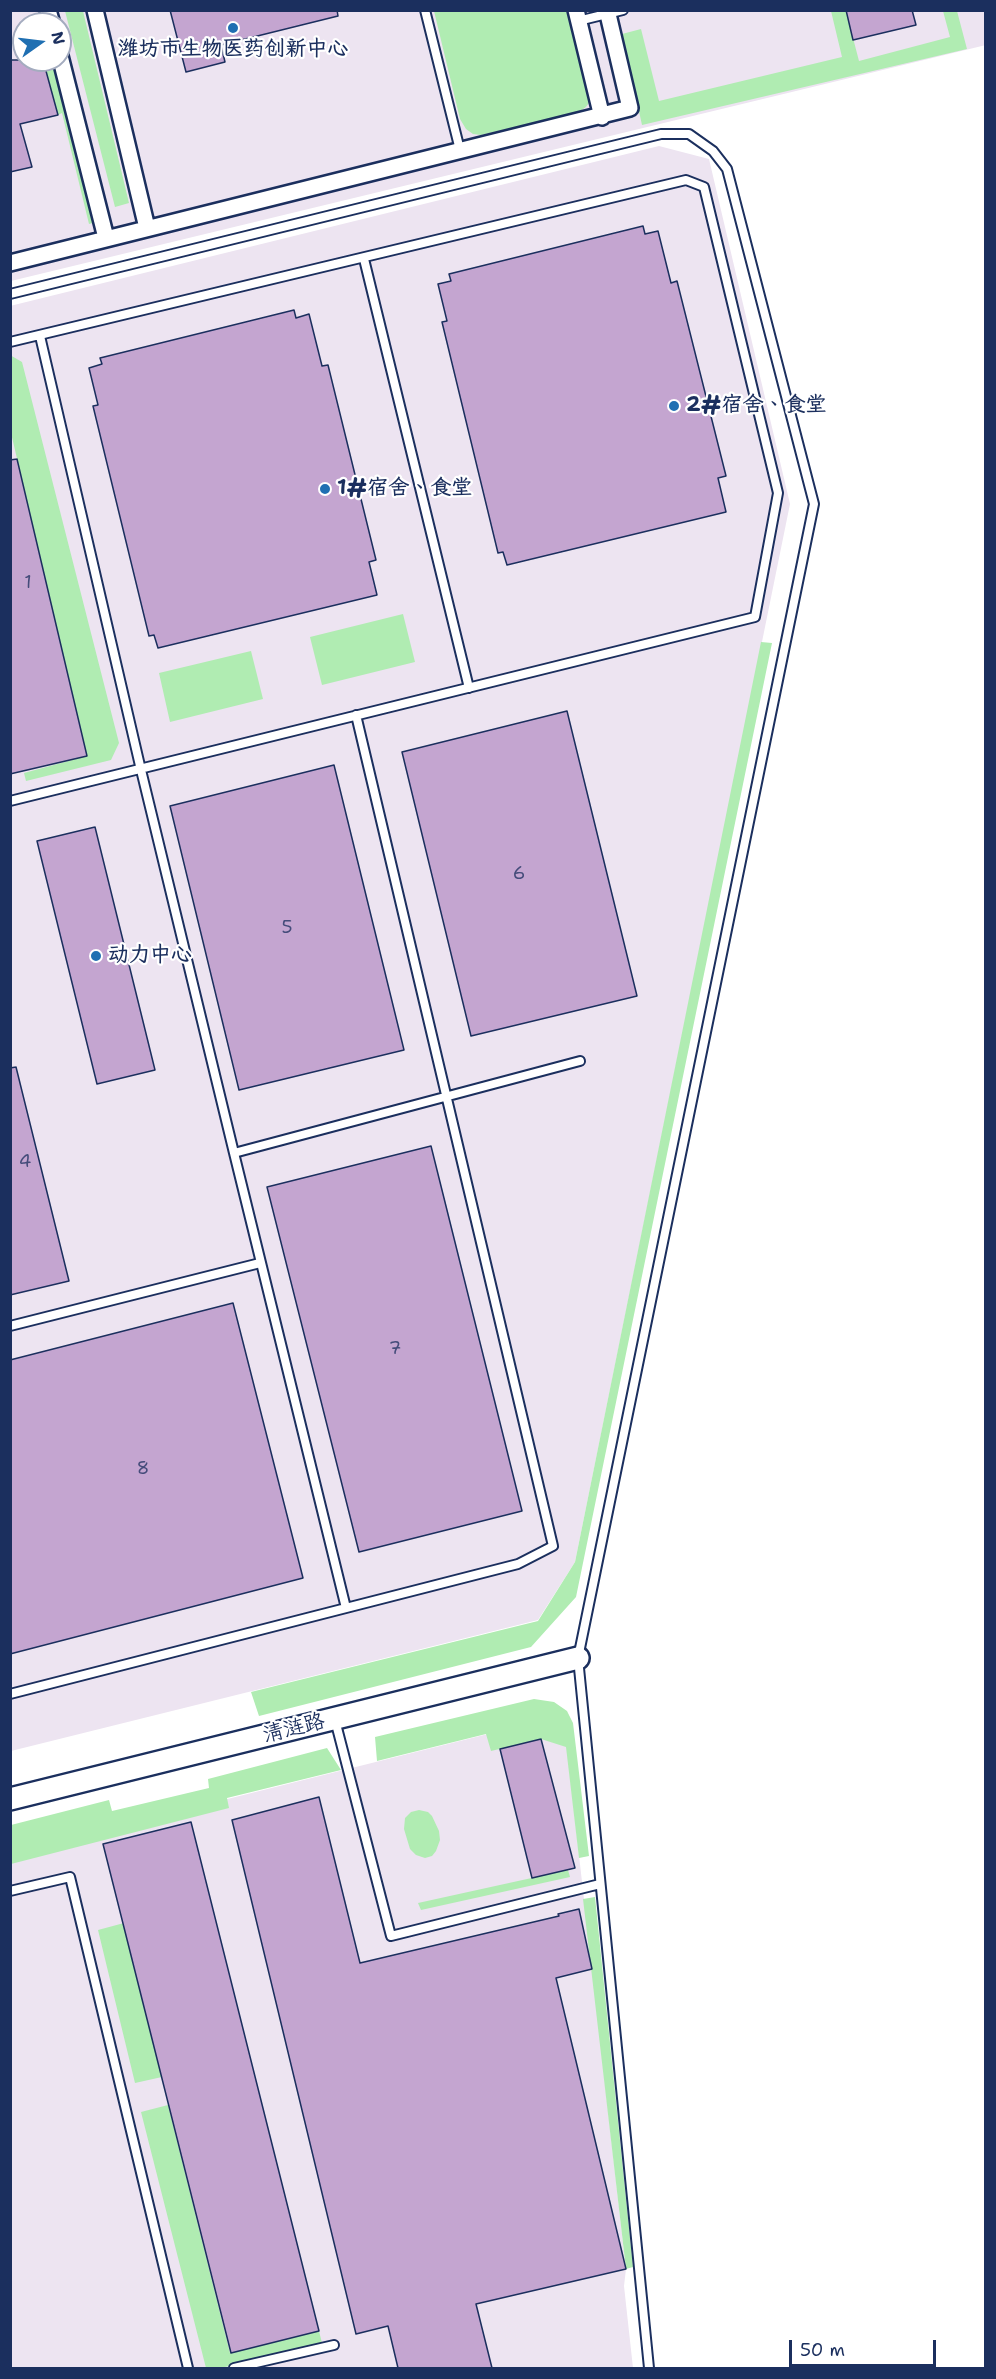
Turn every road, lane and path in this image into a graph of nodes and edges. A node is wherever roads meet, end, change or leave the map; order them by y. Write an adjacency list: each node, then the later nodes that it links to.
1 (95, 10): 8 (street)
2 (425, 10): 7 (lane)
3 (613, 12): 4 (lane); 6 (street)
4 (577, 16): 6 (street)
5 (64, 72): 9 (street)
6 (602, 117): 7 (street)
7 (460, 150): 8 (street)
8 (147, 228): 9 (street)
9 (106, 238): 11 (street)
10 (364, 259): 13 (lane); 15 (lane); 15 (lane)
11 (10, 263)
12 (10, 294): 25 (lane)
13 (40, 336): 14 (lane); 17 (lane)
14 (10, 342)
15 (470, 687): 16 (lane)
16 (356, 716): 17 (lane); 20 (lane)
17 (141, 770): 18 (lane); 21 (lane)
18 (10, 801)
19 (580, 1061): 20 (lane)
20 (446, 1097): 21 (lane); 24 (lane)
21 (234, 1153): 22 (lane)
22 (260, 1263): 23 (lane); 24 (lane)
23 (10, 1326)
24 (346, 1608): 26 (lane)
25 (578, 1658): 27 (street, 清涟路); 29 (lane)
26 (10, 1694)
27 (335, 1719): 28 (street, 清涟路); 29 (lane)
28 (10, 1799)
29 (600, 1884): 34 (lane)
30 (10, 1891): 32 (lane)
31 (334, 2345): 33 (lane)
32 (188, 2368)
33 (234, 2368)
34 (649, 2368)

